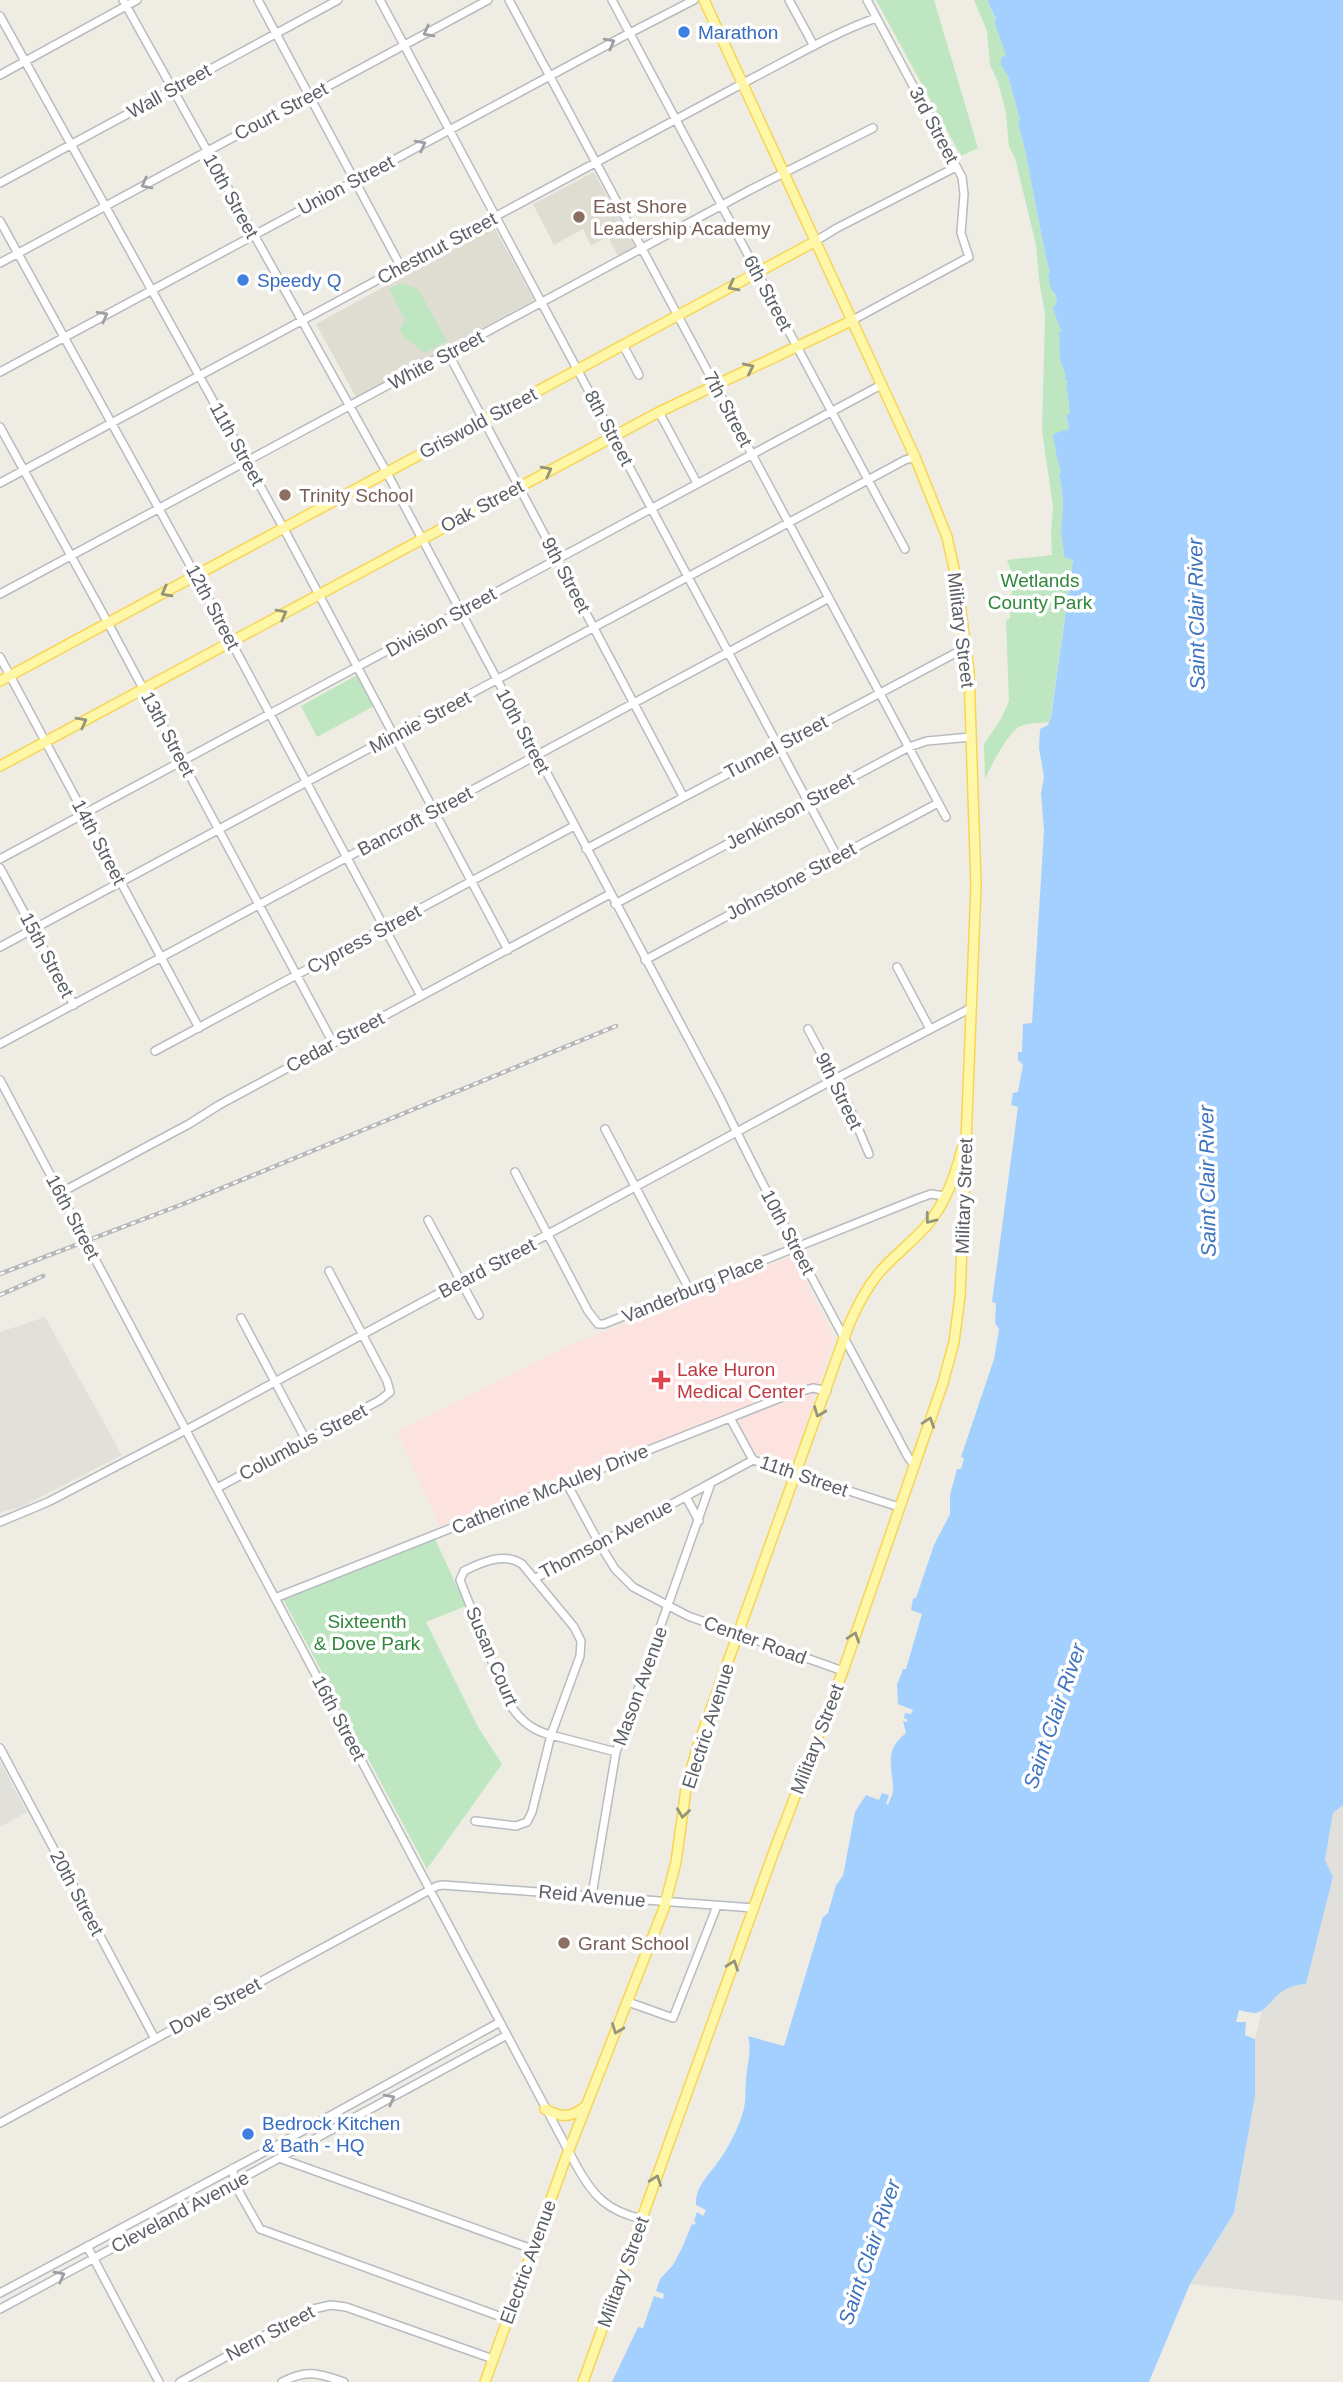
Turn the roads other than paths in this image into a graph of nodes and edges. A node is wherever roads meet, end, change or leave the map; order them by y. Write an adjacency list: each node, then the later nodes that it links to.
1 (138, 0): 12 (street)
2 (258, 0): 15 (street)
3 (338, 0): 15 (street, Wall Street)
4 (380, 0): 17 (street, 8th Street)
5 (488, 0): 17 (street, Court Street, one-way to 17)
6 (509, 0): 21 (street, 7th Street)
7 (612, 0): 16 (street, 6th Street)
8 (694, 0): 16 (street, Union Street)
9 (704, 0): 22 (main road, Military Street)
10 (789, 0): 18 (street)
11 (867, 0): 14 (street, 3rd Street)
12 (125, 4): 19 (street); 23 (street, 10th Street)
13 (0, 16): 19 (street, 11th Street)
14 (876, 18): 18 (street, Chestnut Street); 31 (street, 3rd Street)
15 (276, 33): 23 (street, Wall Street); 24 (street)
16 (629, 33): 21 (street, Union Street, one-way to 16); 25 (street, 6th Street)
17 (404, 45): 24 (street, Court Street); 27 (street, 8th Street)
18 (814, 46): 22 (street, Chestnut Street)
19 (25, 62): 20 (street); 28 (street, 11th Street)
20 (0, 75)
21 (550, 76): 27 (street, Union Street); 30 (street, 7th Street)
22 (742, 84): 25 (street, Chestnut Street); 32 (main road, Military Street)
23 (172, 89): 28 (street, Wall Street); 29 (street, 10th Street)
24 (309, 96): 29 (street, Court Street); 33 (street)
25 (676, 119): 30 (street, Chestnut Street); 36 (street, 6th Street)
26 (873, 128): 32 (street, White Street)
27 (450, 129): 33 (street, Union Street, one-way to 27); 37 (street, 8th Street)
28 (71, 145): 34 (street, Wall Street); 35 (street, 11th Street)
29 (206, 151): 35 (street, Court Street, one-way to 35); 39 (street, 10th Street)
30 (596, 162): 37 (street, Chestnut Street); 41 (street, 7th Street)
31 (956, 167): 40 (street, Griswold Street); 43 (street, 3rd Street)
32 (783, 173): 36 (street, White Street); 40 (main road, Military Street)
33 (355, 180): 39 (street, Union Street); 45 (street)
34 (0, 183)
35 (105, 206): 42 (street, Court Street); 47 (street, 11th Street)
36 (722, 206): 41 (street, White Street); 46 (street, 6th Street)
37 (496, 216): 45 (street, Chestnut Street); 48 (street, 8th Street)
38 (0, 221): 42 (street, 12th Street)
39 (253, 235): 47 (street, Union Street); 51 (street, 10th Street)
40 (814, 242): 46 (main road, Griswold Street); 50 (main road, Military Street)
41 (642, 248): 48 (street, White Street); 49 (street, 7th Street)
42 (18, 253): 44 (street, Court Street); 52 (street, 12th Street)
43 (970, 257): 50 (street, Oak Street)
44 (0, 263)
45 (401, 267): 51 (street, Chestnut Street)
46 (758, 273): 49 (main road, Griswold Street, one-way to 49); 54 (street, 6th Street)
47 (152, 290): 52 (street, Union Street, one-way to 47); 59 (street, 11th Street)
48 (542, 302): 55 (street, White Street); 56 (street, 8th Street)
49 (678, 315): 53 (main road, Griswold Street); 60 (street, 7th Street)
50 (851, 321): 54 (main road, Oak Street); 61 (main road, Military Street)
51 (301, 322): 59 (street, Chestnut Street); 62 (street, 10th Street)
52 (64, 338): 57 (street, Union Street); 66 (street, 12th Street)
53 (623, 345): 56 (main road, Griswold Street); 58 (street)
54 (796, 345): 60 (main road, Oak Street, one-way to 54); 63 (street, 6th Street)
55 (448, 353): 62 (street, White Street); 65 (street, 9th Street)
56 (578, 369): 65 (main road, Griswold Street); 68 (street, 8th Street)
57 (0, 372)
58 (639, 375)
59 (200, 377): 66 (street, Chestnut Street); 71 (street, 11th Street)
60 (715, 384): 64 (main road, Oak Street); 69 (street, 7th Street)
61 (881, 385): 63 (street, Division Street); 70 (main road, Military Street)
62 (349, 407): 71 (street, White Street); 73 (street, 10th Street)
63 (832, 411): 69 (street, Division Street); 74 (street, 6th Street)
64 (659, 412): 68 (main road, Oak Street); 75 (street)
65 (484, 420): 73 (main road, Griswold Street); 77 (street, 9th Street)
66 (112, 424): 72 (street, Chestnut Street); 79 (street, 12th Street)
67 (0, 427): 72 (street, 13th Street)
68 (613, 436): 77 (main road, Oak Street, one-way to 68); 78 (street, 8th Street)
69 (752, 454): 75 (street, Division Street); 80 (street, 7th Street)
70 (915, 457): 74 (street, Minnie Street); 95 (main road, Military Street)
71 (247, 462): 79 (street, White Street); 81 (street, 11th Street)
72 (24, 471): 76 (street, Chestnut Street); 84 (street, 13th Street)
73 (387, 473): 81 (main road, Griswold Street); 82 (street, 10th Street)
74 (869, 480): 80 (street, Minnie Street); 83 (street, 6th Street)
75 (697, 483): 78 (street, Division Street)
76 (0, 484)
77 (519, 487): 82 (main road, Oak Street); 85 (street, 9th Street)
78 (652, 507): 85 (street, Division Street); 87 (street, 8th Street)
79 (159, 509): 84 (street, White Street); 86 (street, 12th Street)
80 (789, 523): 87 (street, Minnie Street); 90 (street, 7th Street)
81 (284, 529): 86 (main road, Griswold Street); 89 (street, 11th Street)
82 (421, 539): 89 (main road, Oak Street); 91 (street, 10th Street)
83 (905, 549)
84 (71, 556): 88 (street, White Street); 92 (street, 13th Street)
85 (557, 559): 91 (street, Division Street); 93 (street, 9th Street)
86 (196, 576): 92 (main road, Griswold Street, one-way to 92); 94 (street, 12th Street)
87 (689, 576): 93 (street, Minnie Street); 96 (street, 8th Street)
88 (0, 594)
89 (319, 595): 94 (main road, Oak Street, one-way to 89); 98 (street, 11th Street)
90 (829, 598): 96 (street, Bancroft Street); 103 (street, 7th Street)
91 (459, 612): 98 (street, Division Street); 101 (street, 10th Street)
92 (108, 623): 99 (main road, Griswold Street); 102 (street, 13th Street)
93 (594, 628): 101 (street, Minnie Street); 104 (street, 9th Street)
94 (232, 642): 102 (main road, Oak Street); 105 (street, 12th Street)
95 (967, 647): 103 (street, Tunnel Street); 107 (main road, Military Street)
96 (729, 651): 104 (street, Bancroft Street); 109 (street, 8th Street)
97 (0, 657): 99 (street, 14th Street)
98 (358, 667): 105 (street, Division Street); 106 (street, 11th Street)
99 (10, 676): 100 (main road, Griswold Street); 108 (street, 14th Street)
100 (0, 681)
101 (496, 681): 106 (street, Minnie Street); 111 (street, 10th Street)
102 (144, 689): 108 (main road, Oak Street, one-way to 102); 112 (street, 13th Street)
103 (879, 692): 109 (street, Tunnel Street); 110 (street, 7th Street)
104 (634, 702): 111 (street, Bancroft Street); 115 (street, 9th Street)
105 (270, 715): 112 (street, Division Street); 114 (street, 12th Street)
106 (394, 736): 114 (street, Minnie Street); 118 (street, 11th Street)
107 (971, 737): 110 (street, Jenkinson Street); 143 (main road, Military Street)
108 (46, 742): 113 (main road, Oak Street); 119 (street, 14th Street)
109 (779, 746): 115 (street, Tunnel Street); 116 (street, 8th Street)
110 (909, 747): 116 (street, Jenkinson Street); 117 (street, 7th Street)
111 (536, 756): 118 (street, Bancroft Street); 121 (street, 10th Street)
112 (182, 762): 119 (street, Division Street); 122 (street, 13th Street)
113 (0, 766)
114 (306, 783): 122 (street, Minnie Street); 125 (street, 12th Street)
115 (683, 796): 123 (street, Tunnel Street)
116 (808, 801): 124 (street, 8th Street); 131 (street, Jenkinson Street)
117 (938, 803): 120 (street, 7th Street); 124 (street, Johnstone Street)
118 (434, 811): 125 (street, Bancroft Street); 128 (street, 11th Street)
119 (84, 814): 126 (street, Division Street); 129 (street, 14th Street)
120 (946, 817)
121 (574, 826): 123 (street, 10th Street); 128 (street, Cypress Street)
122 (219, 830): 129 (street, Minnie Street); 132 (street, 13th Street)
123 (586, 849): 130 (street, 10th Street)
124 (837, 856): 138 (street, Johnstone Street)
125 (346, 858): 132 (street, Bancroft Street); 133 (street, 12th Street)
126 (0, 859)
127 (0, 868): 134 (street, 15th Street)
128 (471, 881): 133 (street, Cypress Street); 136 (street, 11th Street)
129 (121, 883): 134 (street, Minnie Street); 137 (street, 14th Street)
130 (610, 894): 131 (street, 10th Street); 136 (street, Cedar Street)
131 (615, 904): 138 (street, 10th Street)
132 (259, 905): 137 (street, Bancroft Street); 140 (street, 13th Street)
133 (384, 928): 140 (street, Cypress Street); 141 (street, 12th Street)
134 (33, 929): 135 (street, Minnie Street); 142 (street, 15th Street)
135 (0, 947)
136 (508, 950): 141 (street, Cedar Street)
137 (161, 957): 142 (street, Bancroft Street); 144 (street, 14th Street)
138 (645, 960): 153 (street, 10th Street)
139 (897, 967): 146 (street)
140 (296, 975): 144 (street, Cypress Street); 147 (street, 13th Street)
141 (421, 996): 147 (street, Cedar Street)
142 (74, 1005): 148 (street, Bancroft Street)
143 (971, 1008): 146 (street, Beard Street); 154 (main road, Military Street)
144 (199, 1028): 149 (street, Cypress Street)
145 (808, 1029): 150 (street, 9th Street)
146 (930, 1029): 150 (street, Beard Street)
147 (333, 1043): 158 (street, Cedar Street)
148 (0, 1044)
149 (155, 1051)
150 (836, 1079): 153 (street, Beard Street); 155 (street, 9th Street)
151 (0, 1080): 158 (street, 16th Street)
152 (605, 1129): 157 (street)
153 (737, 1132): 157 (street, Beard Street); 163 (street, 10th Street)
154 (966, 1134): 159 (main road, Electric Avenue); 160 (main road, Military Street)
155 (869, 1154)
156 (515, 1172): 162 (street)
157 (635, 1188): 162 (street, Beard Street); 166 (street)
158 (60, 1193): 174 (street, 16th Street)
159 (947, 1194): 160 (main road); 163 (street, Vanderburg Place); 170 (main road, Electric Avenue, one-way to 170)
160 (965, 1207): 177 (main road, Military Street, one-way to 160)
161 (428, 1220): 165 (street)
162 (548, 1235): 165 (street, Beard Street); 166 (street, Vanderburg Place)
163 (796, 1247): 166 (street, Vanderburg Place); 170 (street, 10th Street)
164 (329, 1271): 169 (street)
165 (461, 1282): 167 (street); 169 (street, Beard Street)
166 (689, 1289)
167 (479, 1315)
168 (241, 1318): 171 (street)
169 (362, 1334): 171 (street, Beard Street); 175 (street, Columbus Street)
170 (844, 1337): 172 (main road, Electric Avenue); 177 (street, 10th Street)
171 (275, 1381): 174 (street, Beard Street); 175 (street)
172 (827, 1391): 173 (street, Catherine McAuley Drive); 178 (main road, Electric Avenue, one-way to 178)
173 (730, 1418): 176 (street, 11th Street); 179 (street, Catherine McAuley Drive)
174 (186, 1430): 181 (street, 16th Street); 185 (street, Beard Street)
175 (306, 1440): 181 (street, Columbus Street)
176 (753, 1460): 178 (street, 11th Street); 180 (street, Thomson Avenue)
177 (914, 1465): 183 (main road, Military Street)
178 (796, 1472): 183 (street, 11th Street); 191 (main road, Electric Avenue)
179 (566, 1482): 186 (street); 189 (street, Catherine McAuley Drive)
180 (711, 1483): 182 (street, Thomson Avenue); 184 (street, Mason Avenue)
181 (217, 1488): 189 (street, 16th Street)
182 (685, 1497): 184 (street); 186 (street, Thomson Avenue)
183 (899, 1507): 192 (main road, Military Street, one-way to 183)
184 (699, 1521): 190 (street, Mason Avenue)
185 (0, 1522)
186 (599, 1544): 188 (street, Thomson Avenue); 190 (street)
187 (460, 1576): 188 (street, Thomson Avenue); 193 (street, Susan Court)
188 (534, 1579): 193 (street)
189 (275, 1598): 197 (street, 16th Street)
190 (669, 1606): 191 (street, Center Road); 195 (street, Mason Avenue)
191 (739, 1634): 192 (street, Center Road); 199 (main road, Electric Avenue, one-way to 199)
192 (843, 1671): 201 (main road, Military Street)
193 (551, 1735): 195 (street, Susan Court); 196 (street)
194 (0, 1748): 205 (street, 20th Street)
195 (616, 1752): 198 (street, Mason Avenue)
196 (474, 1821)
197 (431, 1891): 198 (street, Reid Avenue); 203 (street, 16th Street); 205 (street, Dove Street)
198 (592, 1895): 199 (street, Reid Avenue)
199 (665, 1902): 200 (street, Reid Avenue); 202 (main road, Electric Avenue)
200 (717, 1906): 201 (street, Reid Avenue); 202 (street)
201 (754, 1908): 213 (main road, Military Street, one-way to 201)
202 (628, 2001): 206 (main road, Electric Avenue, one-way to 206)
203 (500, 2022): 204 (street, 16th Street); 211 (street, Cleveland Avenue)
204 (508, 2035): 207 (street, 16th Street); 210 (street, Cleveland Avenue, one-way to 204)
205 (155, 2039): 208 (street, Dove Street)
206 (588, 2105): 207 (main road); 209 (main road, Electric Avenue)
207 (545, 2109): 209 (street, 16th Street)
208 (0, 2123)
209 (569, 2151): 213 (street, 16th Street); 215 (main road, Electric Avenue)
210 (279, 2158): 212 (street, Cleveland Avenue); 215 (street)
211 (233, 2168): 212 (street); 214 (street, Cleveland Avenue)
212 (234, 2183): 216 (street, Cleveland Avenue); 219 (street)
213 (642, 2219): 228 (main road, Military Street)
214 (88, 2246): 216 (street); 217 (street, Cleveland Avenue)
215 (532, 2249): 219 (main road, Electric Avenue)
216 (94, 2259): 218 (street, Cleveland Avenue, one-way to 216); 222 (street)
217 (0, 2293)
218 (0, 2308)
219 (507, 2319): 220 (main road, Electric Avenue)
220 (493, 2359): 223 (street, Nern Street); 227 (main road, Electric Avenue)
221 (299, 2374): 224 (street); 225 (street); 226 (street)
222 (159, 2382)
223 (180, 2382)
224 (282, 2382)
225 (303, 2382)
226 (344, 2382)
227 (485, 2382)
228 (583, 2382)

